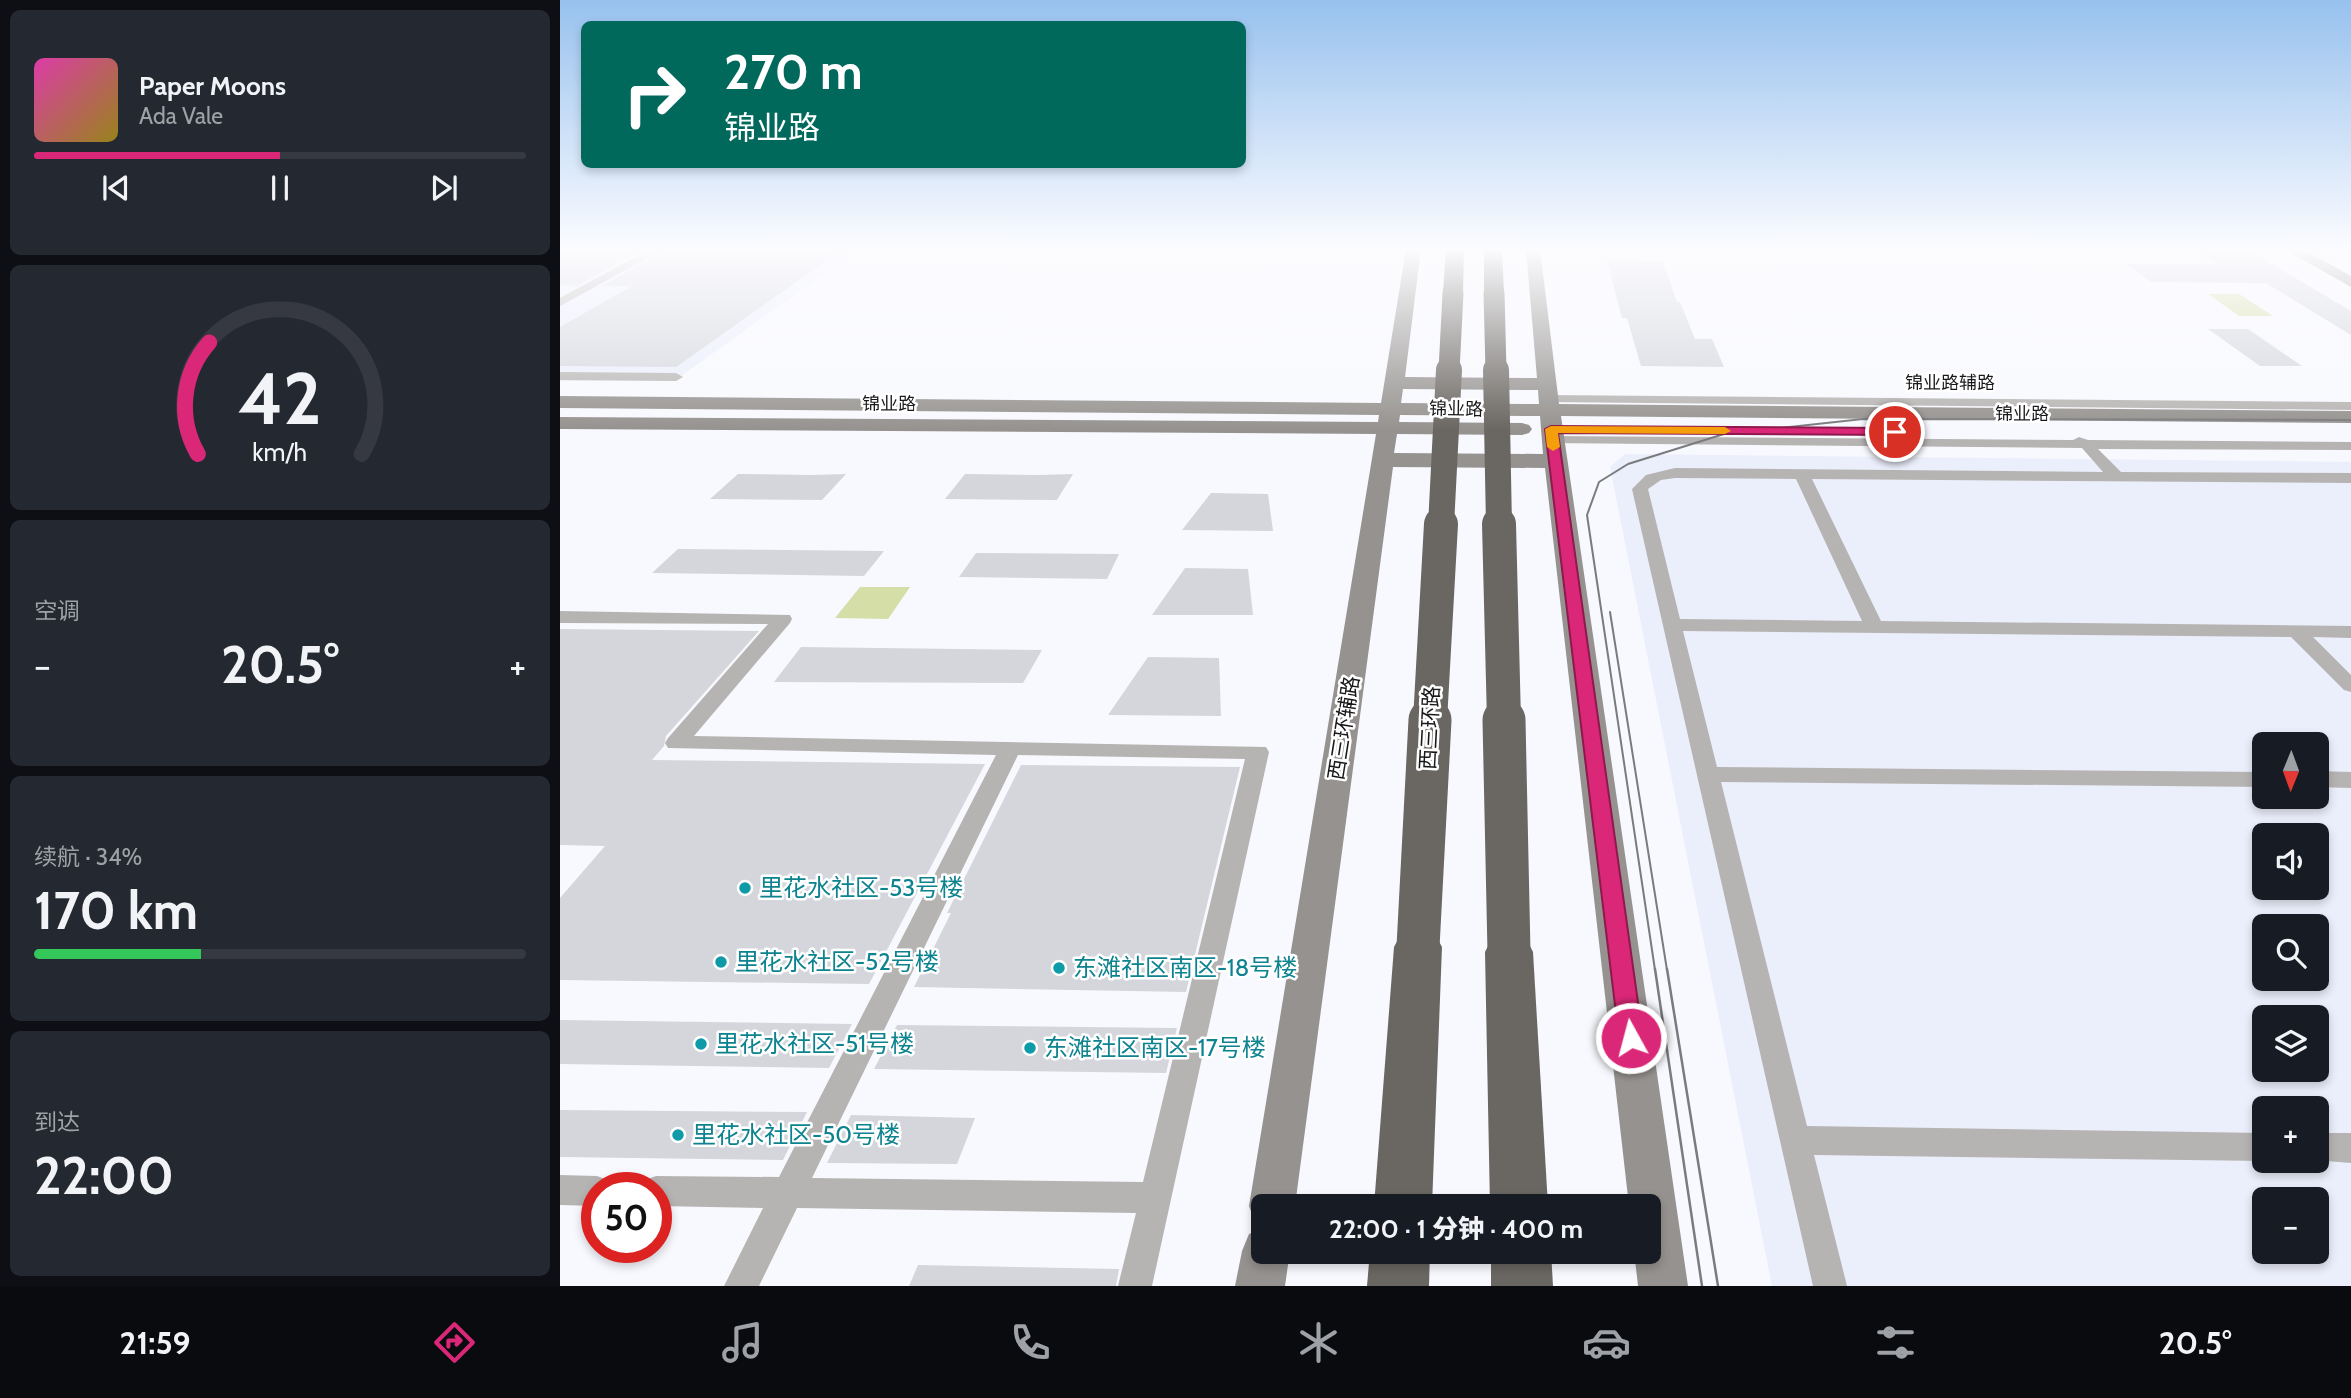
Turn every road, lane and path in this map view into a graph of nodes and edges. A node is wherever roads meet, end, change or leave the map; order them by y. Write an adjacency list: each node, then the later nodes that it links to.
1 (1407, 309): 7 (main road, 西三环辅路)
2 (1452, 309): 45 (highway, 西三环路, bridge)
3 (1494, 309): 46 (highway, bridge)
4 (1540, 309): 13 (main road)
5 (560, 376): 6 (street)
6 (676, 377)
7 (1396, 383): 13 (main road); 15 (main road, 西三环辅路)
8 (560, 402): 15 (main road, 锦业路)
9 (1878, 402): 10 (street, 锦业路辅路); 11 (main road); 13 (street, 锦业路辅路)
10 (2351, 406)
11 (1927, 414): 12 (main road, 锦业路); 13 (main road, 锦业路)
12 (2351, 417)
13 (1551, 421): 15 (main road); 15 (main road, 锦业路); 16 (main road, 锦业路); 19 (street); 56 (main road)
14 (560, 423): 15 (main road, 锦业路)
15 (1389, 432): 44 (main road, 西三环辅路)
16 (2058, 433): 18 (main road, 锦业路); 19 (street)
17 (2351, 435): 18 (main road, 锦业路)
18 (2139, 439): 19 (street); 20 (street); 23 (street)
19 (2086, 444): 22 (street)
20 (2351, 446)
21 (1802, 474): 22 (street); 26 (street); 27 (street)
22 (2117, 477): 23 (street)
23 (2171, 477): 24 (street)
24 (2351, 478)
25 (560, 617): 31 (street)
26 (1672, 625): 27 (street); 32 (street)
27 (1874, 627): 28 (street)
28 (2297, 632): 29 (street); 30 (street)
29 (2351, 632)
30 (2351, 686)
31 (1010, 749): 43 (street); 47 (street)
32 (1708, 774): 33 (street); 36 (street)
33 (2252, 779)
34 (2329, 779): 35 (street)
35 (2351, 780)
36 (1795, 1140): 37 (street); 57 (street)
37 (2252, 1147)
38 (2329, 1147): 39 (street)
39 (2351, 1148)
40 (560, 1190): 41 (street)
41 (581, 1191)
42 (672, 1191): 43 (street)
43 (788, 1192): 47 (street); 51 (street)
44 (1274, 1194)
45 (1404, 1194)
46 (1519, 1194)
47 (1154, 1198): 52 (street)
48 (1264, 1264): 53 (main road)
49 (1399, 1264): 54 (highway)
50 (1521, 1264): 55 (highway)
51 (741, 1286)
52 (1135, 1286)
53 (1260, 1286)
54 (1398, 1286)
55 (1522, 1286)
56 (1663, 1286)
57 (1830, 1286)

